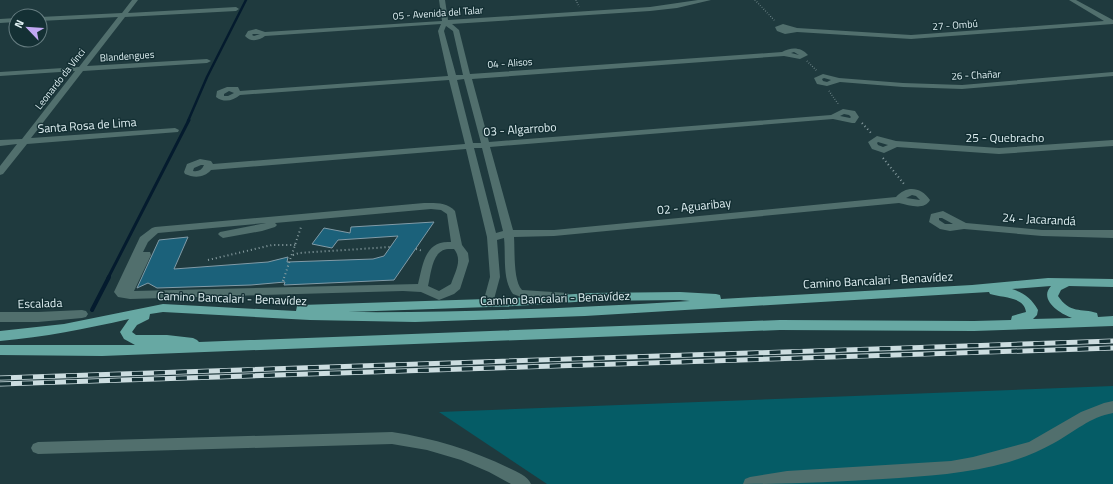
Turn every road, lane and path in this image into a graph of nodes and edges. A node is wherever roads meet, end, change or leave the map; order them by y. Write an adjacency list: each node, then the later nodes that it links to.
1 (135, 0): 7 (street, Leonardo da Vinci)
2 (442, 0): 9 (street)
3 (708, 0): 9 (street, 05 - Avenida del Talar)
4 (755, 0): 11 (path)
5 (1072, 0): 10 (street)
6 (236, 9): 7 (street)
7 (124, 14): 8 (street); 15 (street, Leonardo da Vinci)
8 (48, 19)
9 (445, 22): 12 (street, 05 - Avenida del Talar); 18 (street); 19 (street)
10 (1112, 23): 11 (street, 27 - Ombú)
11 (780, 26)
12 (264, 34)
13 (803, 56): 18 (street, 04 - Alisos); 20 (path)
14 (207, 60): 15 (street, Blandengues)
15 (80, 69): 16 (street, Blandengues); 26 (street, Leonardo da Vinci)
16 (0, 74)
17 (1113, 74): 20 (street, 26 - Chañar)
18 (467, 76): 19 (street, 04 - Alisos); 30 (street)
19 (452, 78): 21 (street, 04 - Alisos); 31 (street)
20 (821, 80): 22 (path)
21 (238, 93)
22 (843, 111): 23 (street); 24 (street)
23 (854, 115): 24 (street, 03 - Algarrobo); 28 (path)
24 (833, 118): 30 (street, 03 - Algarrobo)
25 (175, 130): 26 (street, Santa Rosa de Lima)
26 (24, 141): 27 (street, Santa Rosa de Lima); 33 (street, Leonardo da Vinci)
27 (0, 143)
28 (876, 143): 29 (street, 25 - Quebracho); 34 (path)
29 (1113, 143)
30 (486, 144): 31 (street, 03 - Algarrobo); 40 (street)
31 (469, 145): 32 (street, 03 - Algarrobo); 42 (street)
32 (209, 167)
33 (0, 172)
34 (910, 191): 35 (street); 35 (street, 02 - Aguaribay)
35 (899, 200): 40 (street, 02 - Aguaribay)
36 (304, 216): 37 (street); 43 (path); 44 (street)
37 (281, 219): 39 (street); 54 (street)
38 (964, 226): 41 (street, 24 - Jacarandá)
39 (223, 234)
40 (509, 234): 42 (street, 02 - Aguaribay); 55 (street); 58 (street)
41 (1113, 234)
42 (492, 237): 59 (street)
43 (296, 245): 47 (path); 48 (path)
44 (457, 246): 51 (street); 56 (street)
45 (390, 247): 47 (path)
46 (146, 255): 54 (street)
47 (293, 255): 53 (path)
48 (208, 260)
49 (1070, 282): 50 (main road, Camino Bancalari - Benavídez); 52 (main road, Camino Bancalari - Benavídez); 63 (main road)
50 (1113, 283)
51 (422, 288): 53 (street); 56 (street)
52 (972, 288): 57 (main road, Camino Bancalari - Benavídez); 66 (main road)
53 (279, 291): 54 (street)
54 (126, 295)
55 (590, 298): 57 (main road); 58 (main road)
56 (438, 300): 59 (main road); 61 (main road)
57 (770, 300): 61 (main road, Camino Bancalari - Benavídez)
58 (515, 302): 59 (main road)
59 (486, 303)
60 (199, 309): 61 (main road, Camino Bancalari - Benavídez); 67 (main road, Camino Bancalari - Benavídez); 68 (main road)
61 (240, 311)
62 (82, 314): 64 (street, Escalada)
63 (1113, 315)
64 (0, 317)
65 (1113, 321): 66 (main road)
66 (871, 324): 68 (main road)
67 (0, 336)
68 (231, 346): 69 (main road)
69 (0, 350)
70 (1113, 407): 73 (street)
71 (38, 448): 72 (street)
72 (524, 484)
73 (750, 484)

